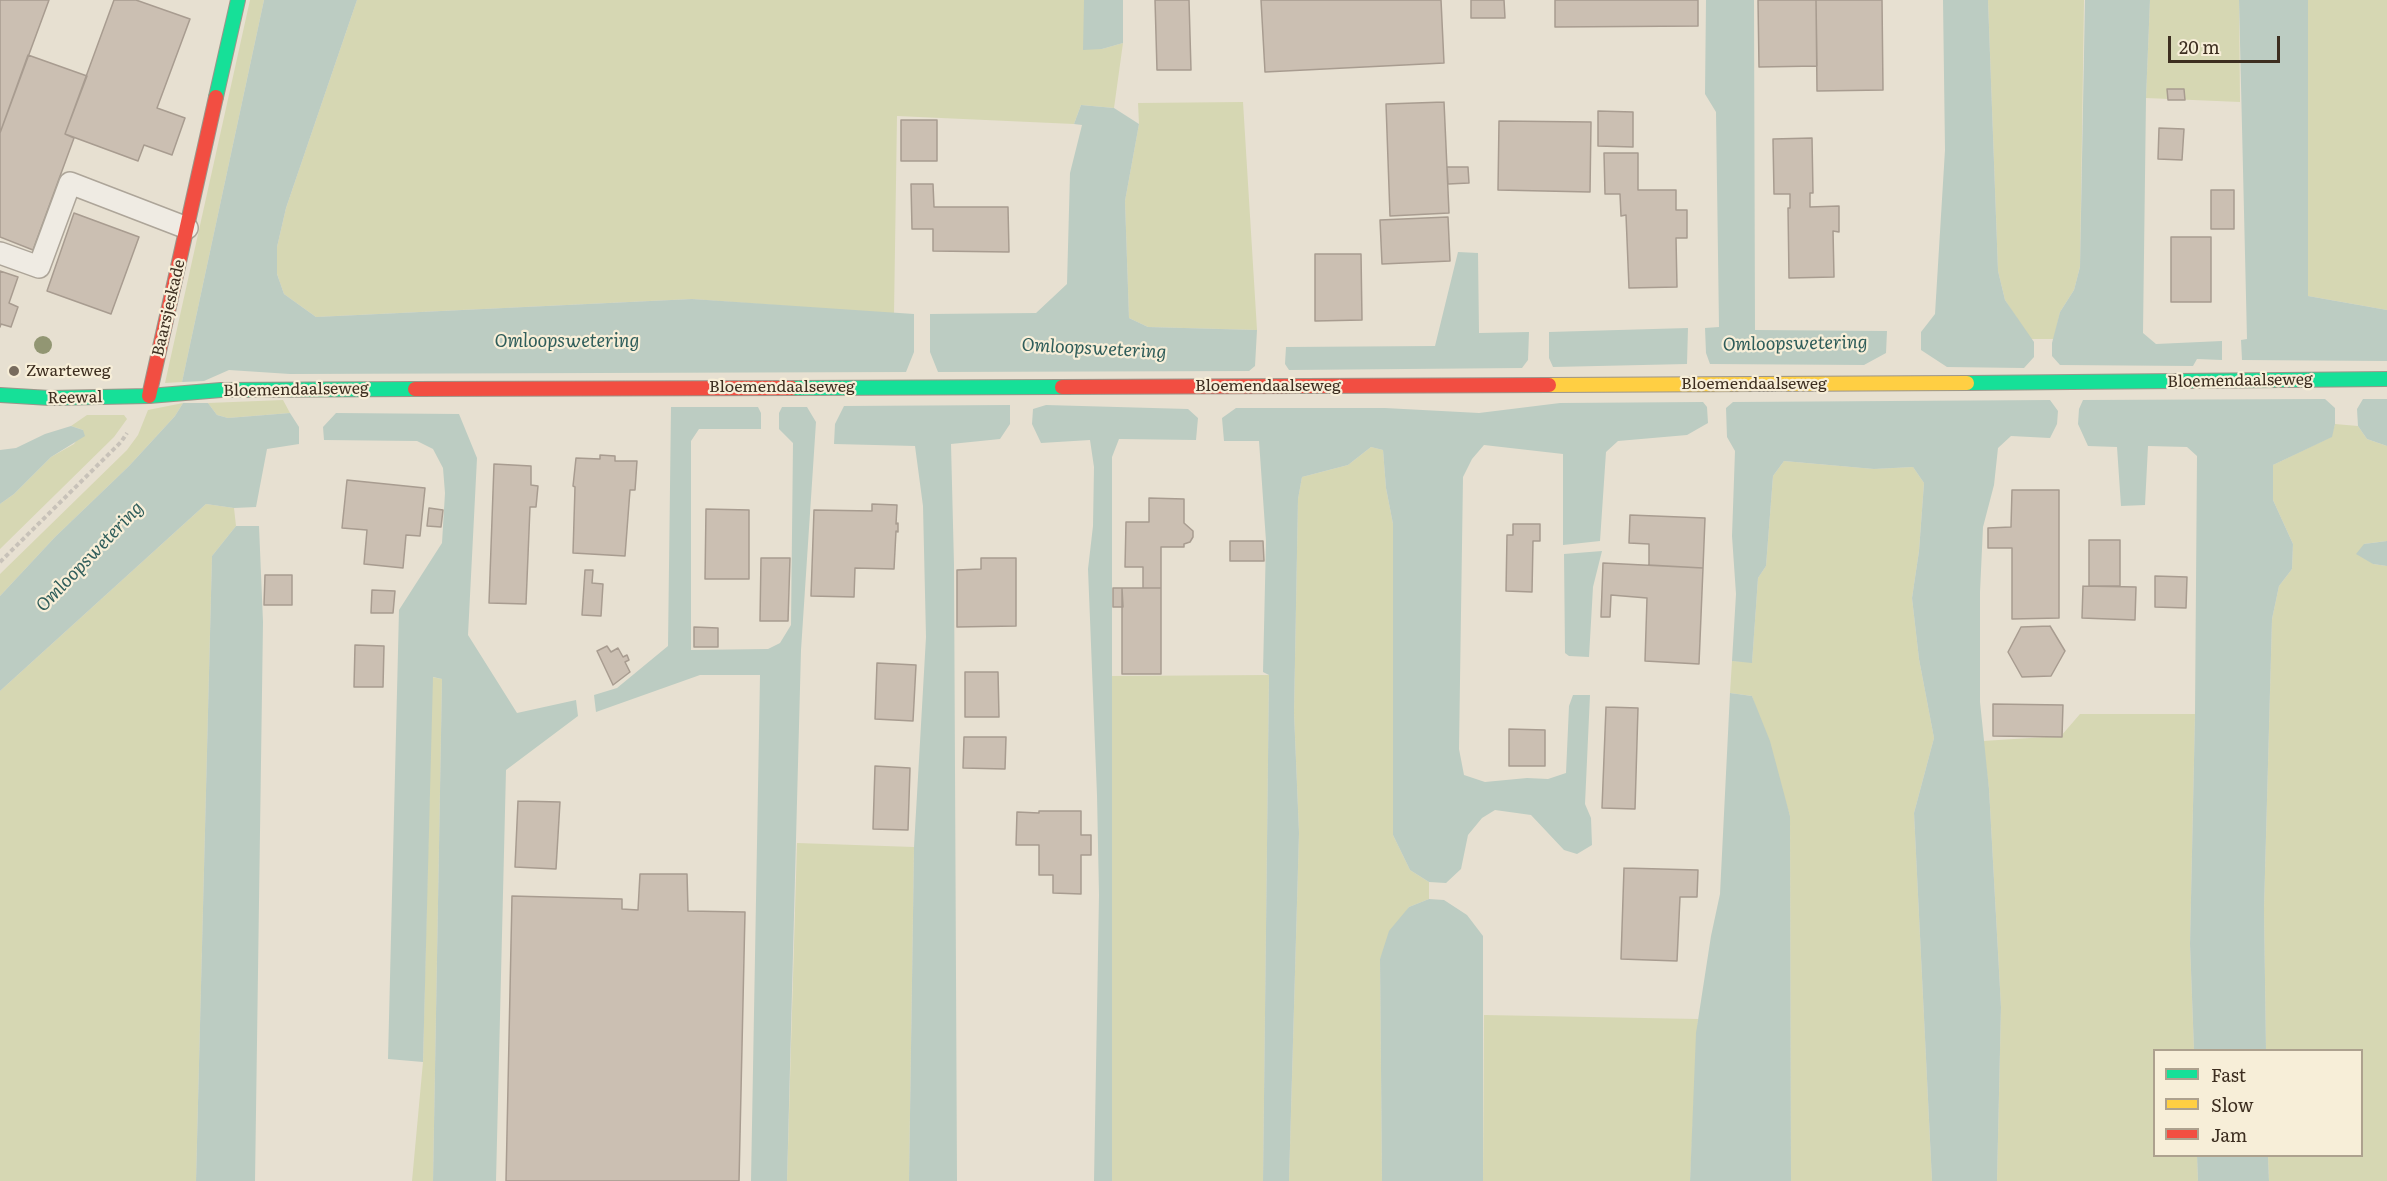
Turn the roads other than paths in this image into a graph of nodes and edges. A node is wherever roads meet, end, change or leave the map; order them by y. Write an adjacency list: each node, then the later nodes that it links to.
1 (238, 0): 2 (street, Baarsjeskade)
2 (187, 228): 3 (lane); 6 (street, Baarsjeskade)
3 (0, 253)
4 (2387, 379): 6 (street, Bloemendaalseweg)
5 (0, 395): 6 (street, Reewal)
6 (149, 396)

